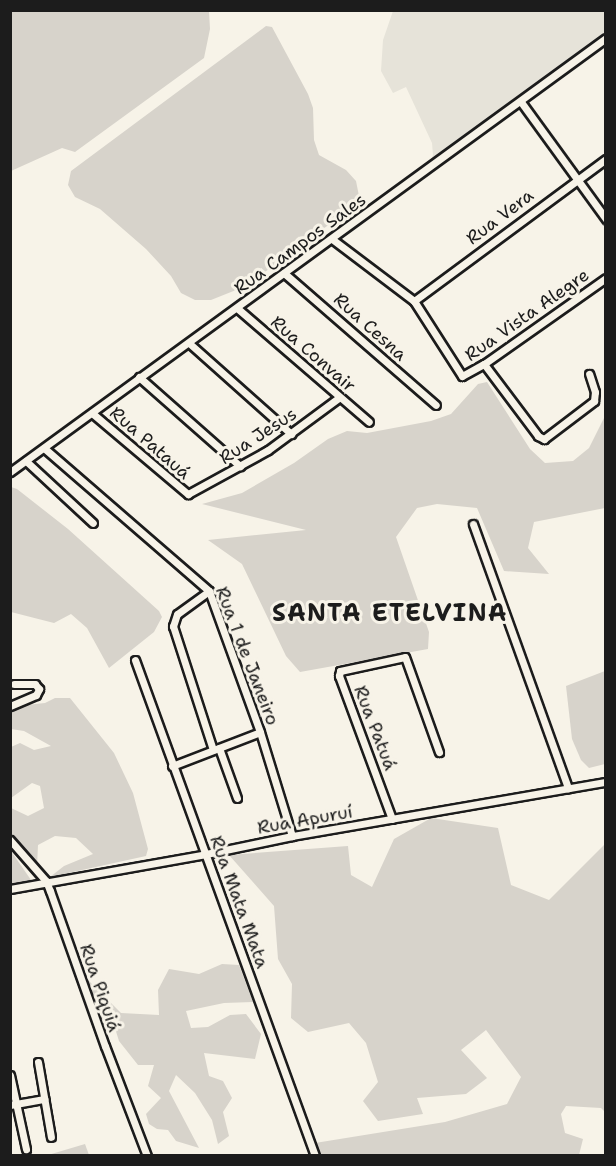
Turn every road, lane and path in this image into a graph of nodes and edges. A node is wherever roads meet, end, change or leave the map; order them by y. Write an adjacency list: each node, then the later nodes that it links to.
1 (606, 39): 2 (street, Rua Campos Sales)
2 (521, 102): 4 (street); 6 (street, Rua Campos Sales)
3 (606, 159): 4 (street, Rua Vera)
4 (576, 179): 5 (street); 9 (street, Rua Vera)
5 (606, 219)
6 (332, 239): 7 (street, Rua Campos Sales); 9 (street)
7 (284, 273): 10 (street, Rua Campos Sales); 16 (street, Rua Cesna)
8 (606, 278): 12 (street, Rua Vista Alegre)
9 (414, 302): 12 (street, Rua Vista Alegre)
10 (237, 308): 11 (street, Rua Campos Sales); 15 (street, Rua Convair)
11 (189, 343): 14 (street, Rua Campos Sales); 19 (street)
12 (484, 364): 13 (street)
13 (589, 374)
14 (139, 377): 17 (street, Rua Campos Sales); 22 (street)
15 (340, 396): 18 (street, Rua Convair); 19 (street, Rua Jesus)
16 (436, 405)
17 (92, 412): 20 (street, Rua Campos Sales); 24 (street, Rua Patauá)
18 (369, 422)
19 (291, 434): 22 (street, Rua Jesus)
20 (44, 448): 21 (street, Rua Campos Sales); 27 (street, Rua 1 de Janeiro)
21 (26, 460): 23 (street, Rua Campos Sales); 25 (street)
22 (240, 466): 24 (street, Rua Jesus)
23 (10, 472)
24 (188, 494)
25 (93, 523)
26 (473, 524): 36 (street)
27 (208, 591): 31 (street, Rua 1 de Janeiro); 32 (street)
28 (135, 660): 34 (street, Rua Mata Mata)
29 (14, 684): 30 (street)
30 (10, 706)
31 (260, 732): 32 (street); 39 (street, Rua 1 de Janeiro)
32 (216, 749): 34 (street); 37 (street)
33 (439, 752): 38 (street, Rua Patuá)
34 (172, 766): 41 (street, Rua Mata Mata)
35 (606, 782): 36 (street, Rua Apuruí)
36 (568, 788): 38 (street, Rua Apuruí)
37 (237, 798)
38 (392, 819): 39 (street, Rua Apuruí)
39 (292, 836): 41 (street, Rua Apuruí)
40 (10, 840): 42 (street, Rua Piquiá)
41 (206, 854): 42 (street, Rua Apuruí); 51 (street, Rua Mata Mata)
42 (46, 881): 43 (street, Rua Apuruí); 50 (street, Rua Piquiá)
43 (10, 889)
44 (38, 1062): 46 (street)
45 (10, 1075): 47 (street)
46 (44, 1099): 47 (street); 48 (street)
47 (13, 1104): 49 (street)
48 (51, 1137)
49 (26, 1149)
50 (147, 1155)
51 (315, 1155)

